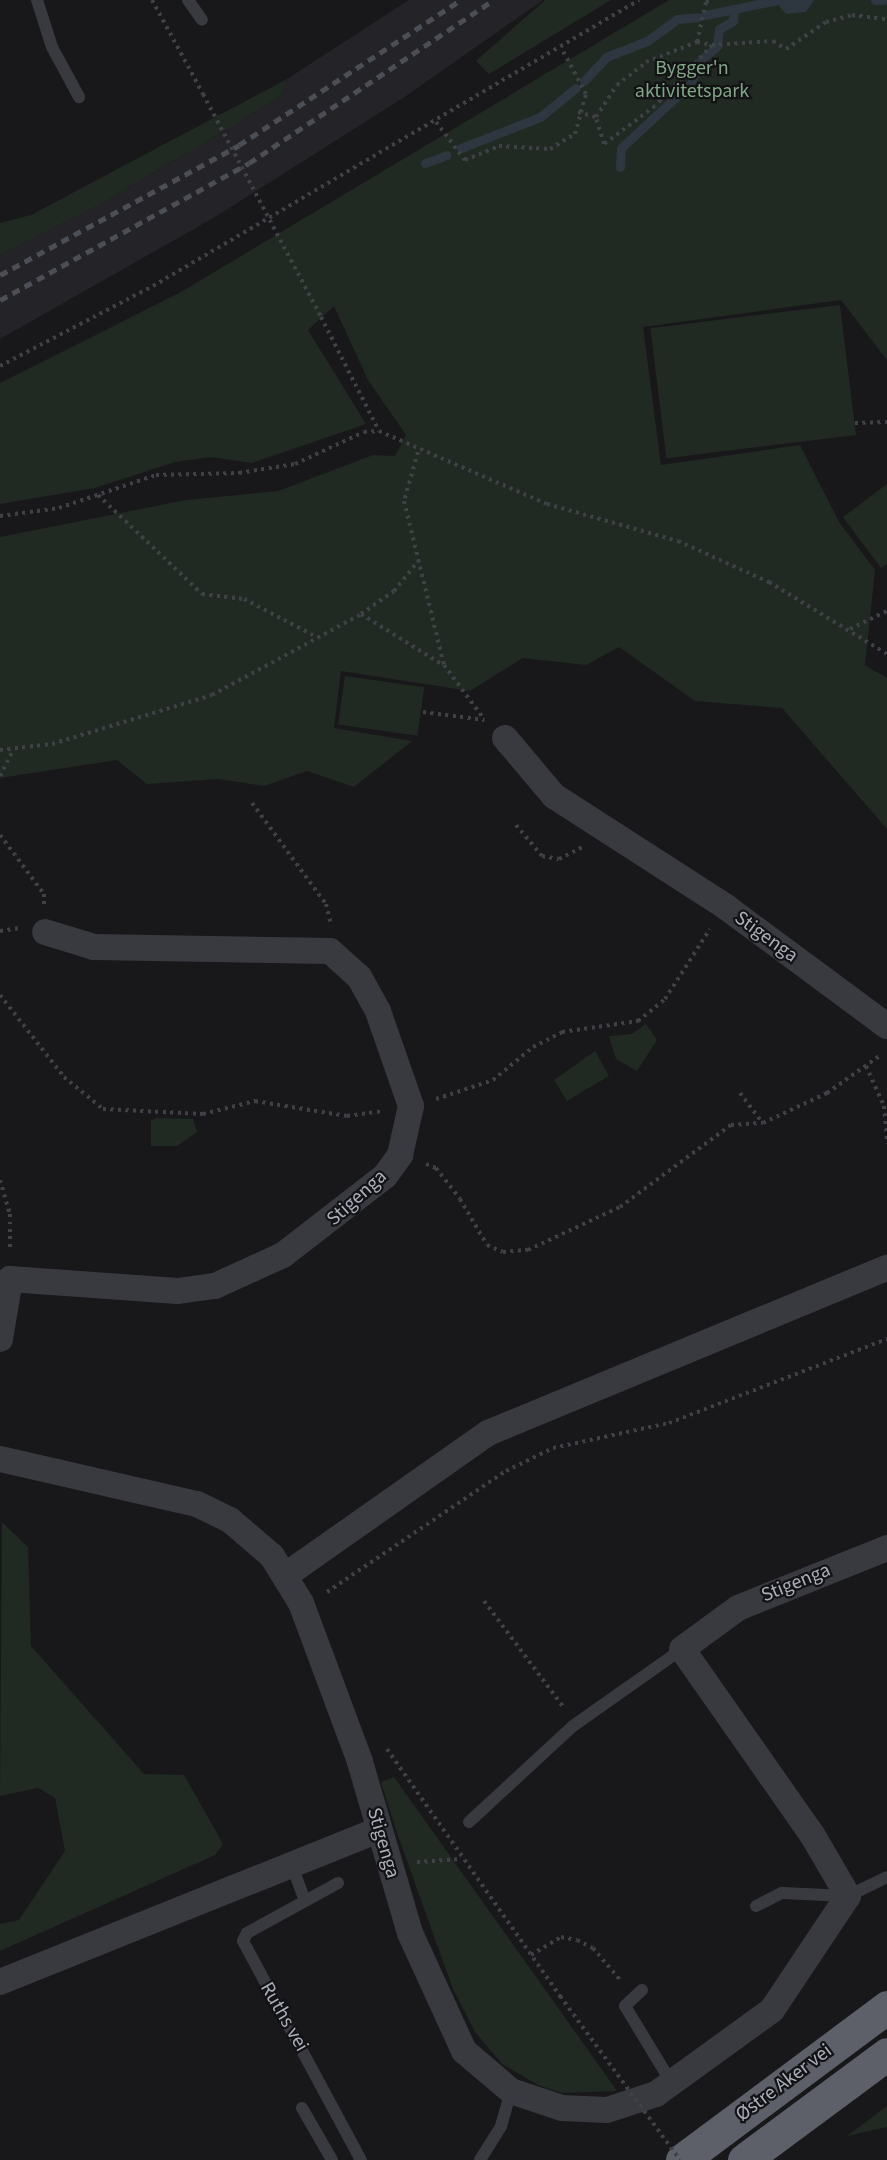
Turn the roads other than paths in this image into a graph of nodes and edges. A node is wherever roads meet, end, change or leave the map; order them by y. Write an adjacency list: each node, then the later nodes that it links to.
1 (37, 0): 4 (lane)
2 (188, 0): 3 (lane)
3 (202, 21)
4 (79, 97)
5 (505, 738): 7 (street, Stigenga)
6 (45, 932): 9 (street, Stigenga)
7 (887, 1026)
8 (887, 1268): 12 (street)
9 (0, 1339)
10 (0, 1459): 12 (street, Stigenga)
11 (887, 1548): 13 (street, Stigenga)
12 (286, 1575): 15 (street, Stigenga)
13 (682, 1649): 14 (lane, Stigenga); 19 (street)
14 (470, 1822)
15 (379, 1830): 16 (street); 27 (street, Stigenga)
16 (290, 1862): 20 (lane); 22 (street)
17 (887, 1876): 19 (lane, Stigenga)
18 (338, 1883): 20 (lane, Ruths vei)
19 (848, 1896): 21 (lane); 26 (street, Stigenga)
20 (305, 1901): 30 (lane, Ruths vei)
21 (756, 1906)
22 (0, 1982)
23 (638, 1994): 26 (lane)
24 (887, 2007): 32 (highway, Østre Aker vei)
25 (887, 2054): 33 (highway, Østre Aker vei)
26 (671, 2082): 27 (street, Stigenga)
27 (511, 2091): 31 (lane)
28 (302, 2108): 29 (lane)
29 (332, 2160)
30 (361, 2160)
31 (480, 2160)
32 (681, 2160)
33 (744, 2160)

